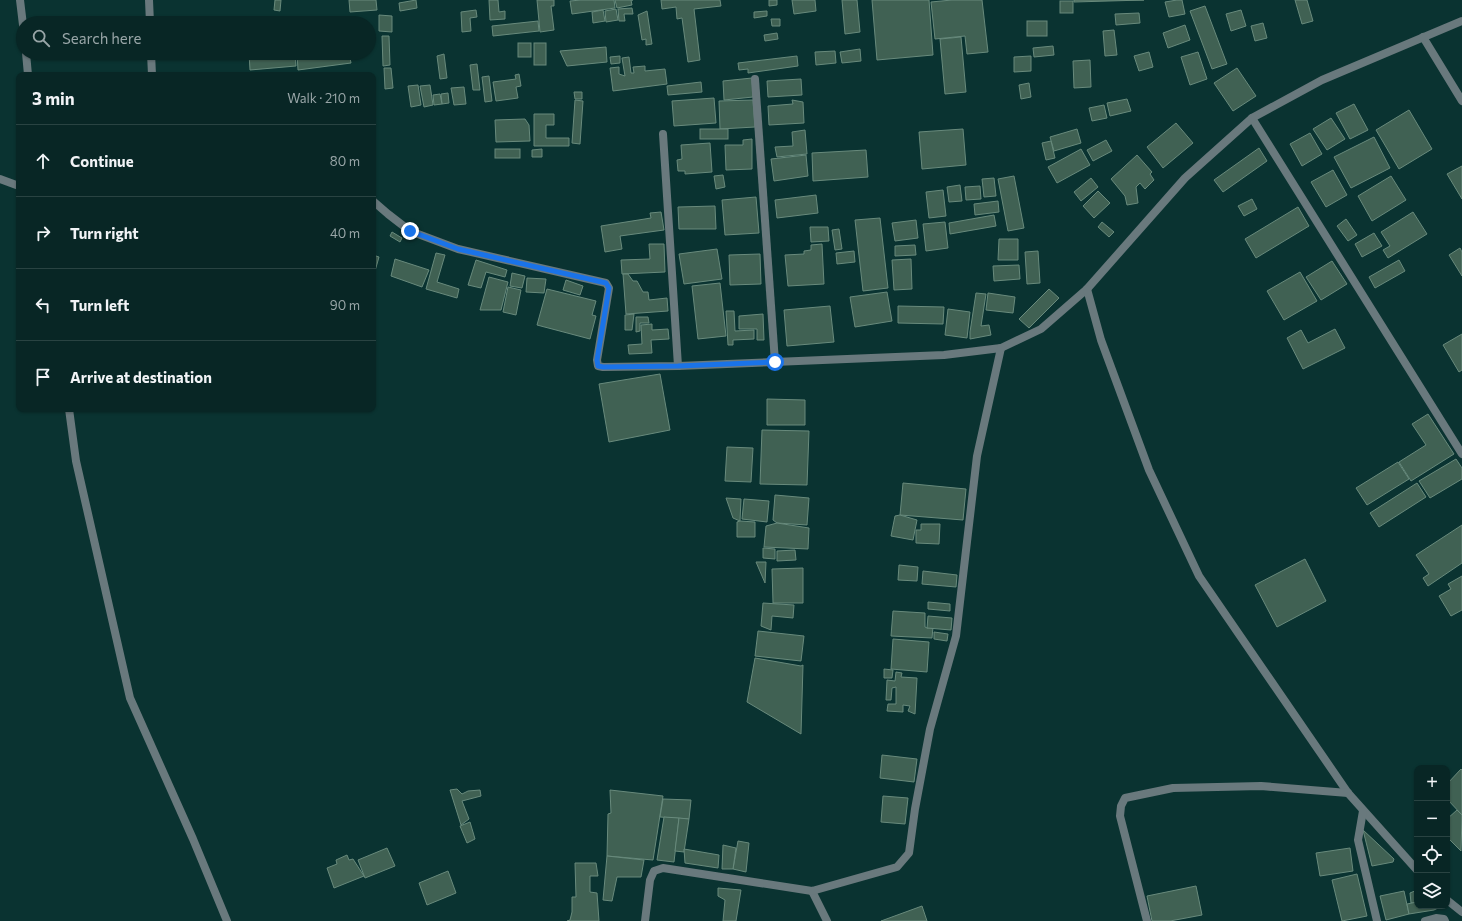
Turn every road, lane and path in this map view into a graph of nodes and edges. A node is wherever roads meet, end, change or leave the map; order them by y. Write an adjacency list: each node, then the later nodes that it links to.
1 (20, 0): 3 (street)
2 (149, 0): 4 (street)
3 (22, 16)
4 (150, 16)
5 (1462, 21): 6 (street)
6 (1422, 37): 12 (street); 13 (street)
7 (27, 60): 9 (street)
8 (151, 60): 10 (street)
9 (28, 72)
10 (152, 72)
11 (755, 79): 20 (street)
12 (1462, 101)
13 (1252, 118): 18 (street); 23 (street)
14 (663, 134): 21 (street)
15 (0, 179): 16 (street)
16 (16, 185)
17 (376, 204): 21 (street)
18 (1088, 289): 19 (street); 24 (street)
19 (1001, 348): 20 (street); 27 (street)
20 (775, 362): 21 (street)
21 (678, 366)
22 (69, 412): 30 (street)
23 (1462, 454)
24 (1348, 793): 25 (street); 33 (street)
25 (1363, 811): 26 (street); 34 (street)
26 (1414, 867)
27 (812, 891): 31 (street); 32 (street)
28 (1450, 902): 29 (street)
29 (1462, 912)
30 (227, 921)
31 (645, 921)
32 (827, 921)
33 (1147, 921)
34 (1377, 921)
35 (1425, 921): 36 (street)
36 (1445, 921)

